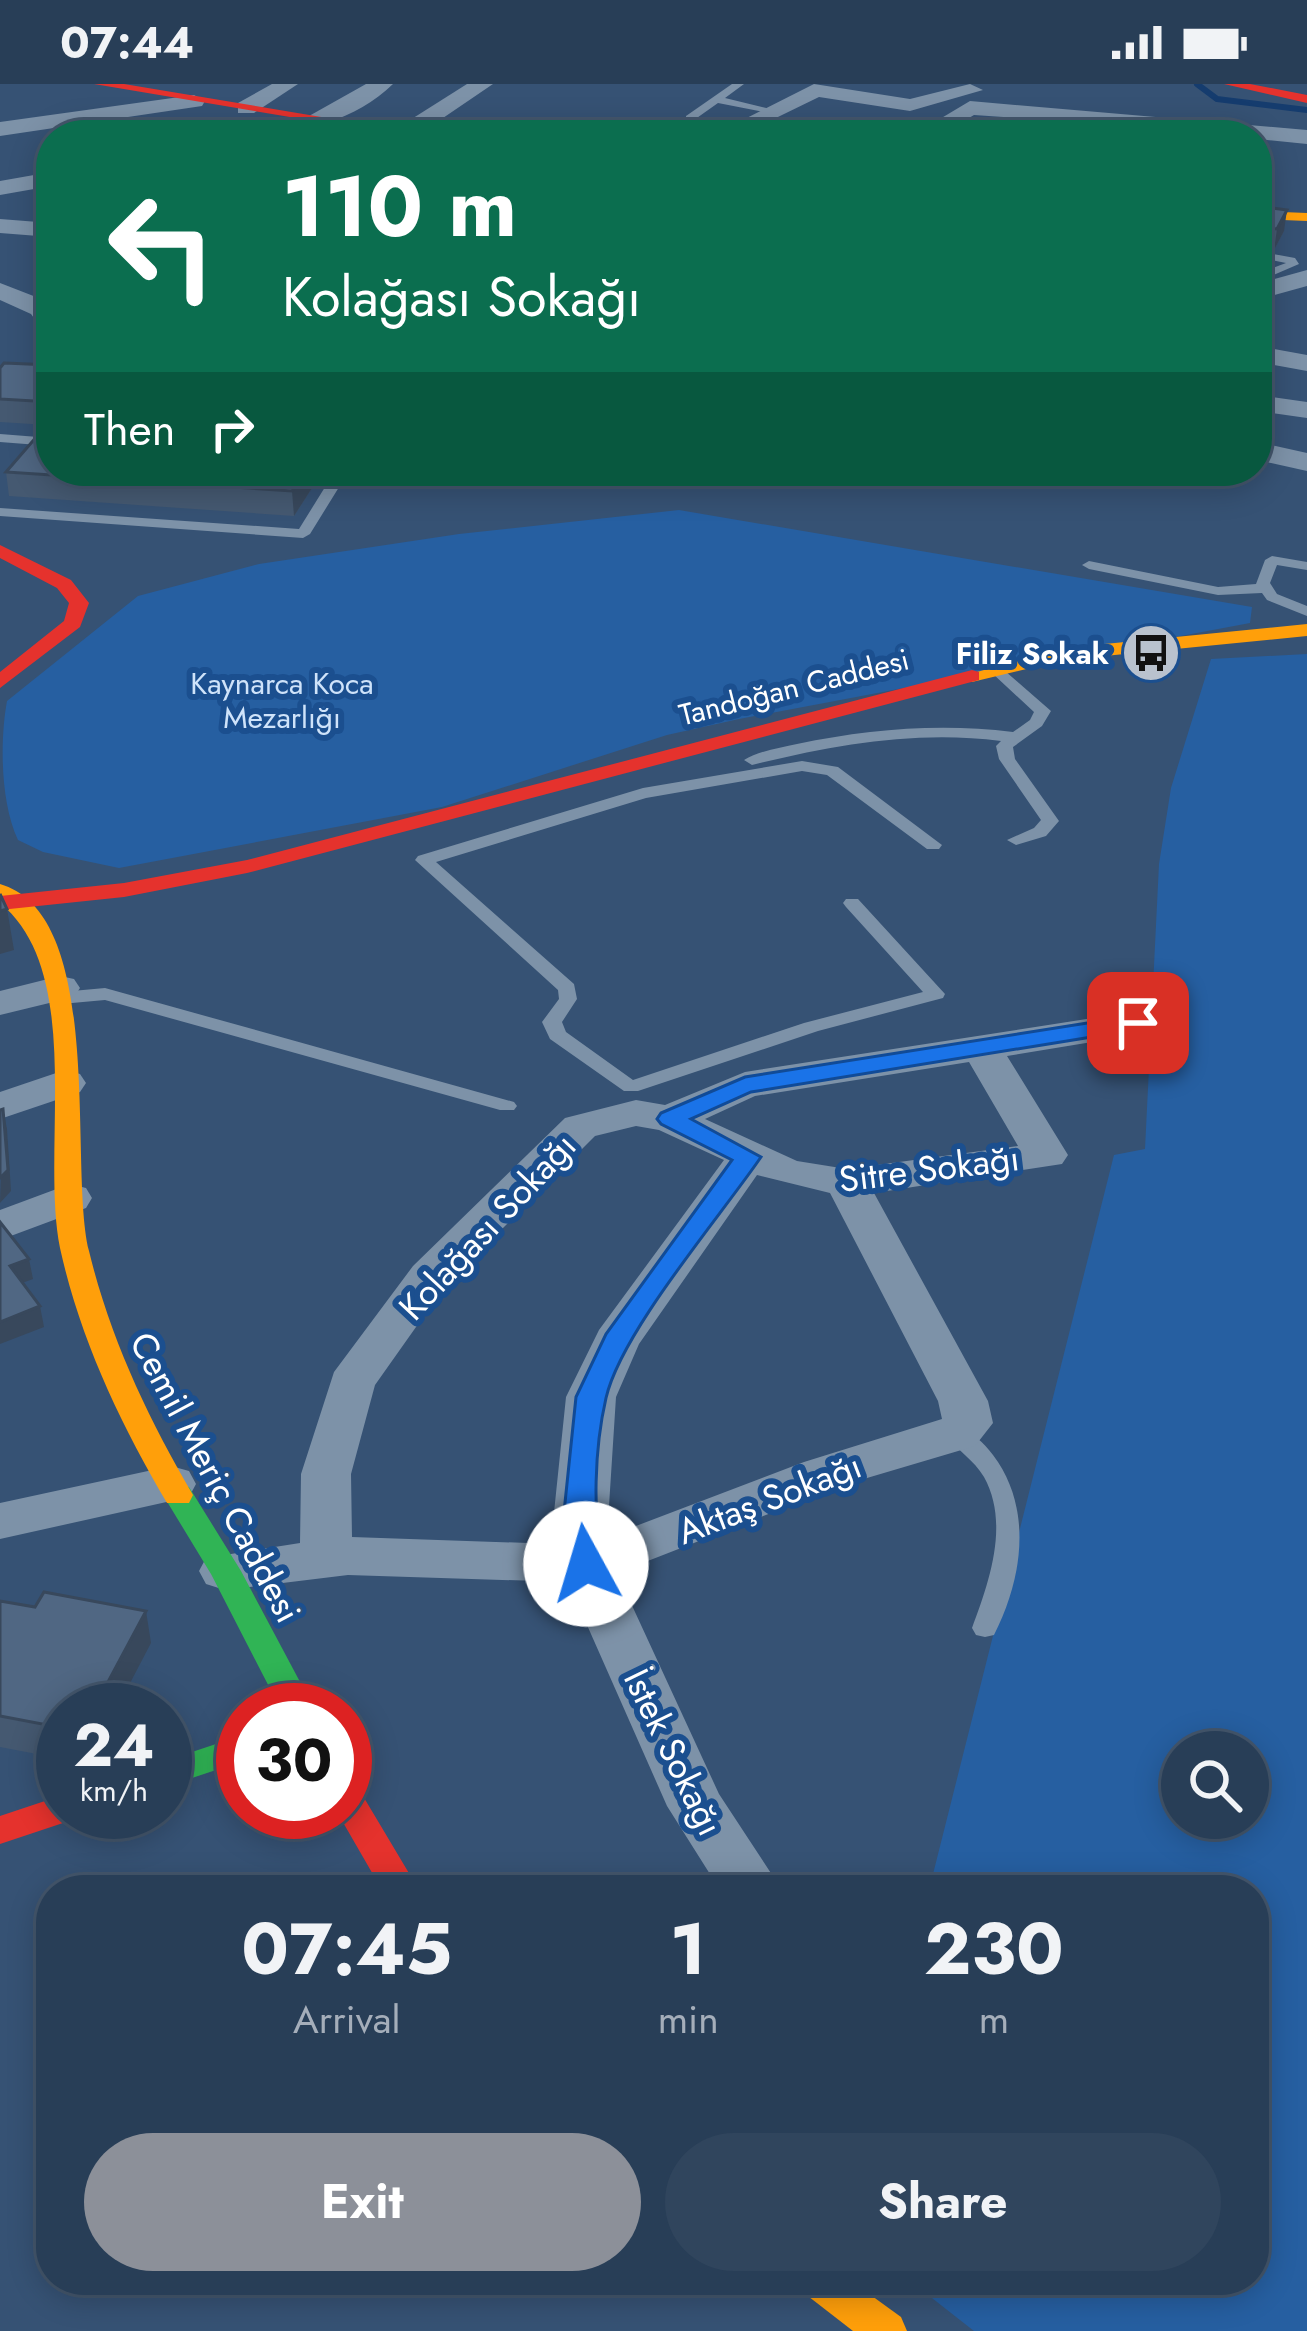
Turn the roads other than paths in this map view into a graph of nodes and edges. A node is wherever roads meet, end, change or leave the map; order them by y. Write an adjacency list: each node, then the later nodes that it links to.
1 (104, 84): 9 (street)
2 (287, 84): 19 (street)
3 (382, 84): 20 (street)
4 (482, 84): 21 (street)
5 (739, 84): 10 (lane)
6 (1230, 84): 11 (street)
7 (826, 87): 8 (street); 13 (street)
8 (987, 87)
9 (146, 92): 12 (street); 14 (street)
10 (718, 100): 13 (lane); 15 (lane)
11 (1307, 100)
12 (194, 101): 17 (street); 18 (street)
13 (774, 111): 22 (street)
14 (0, 112)
15 (690, 118)
16 (1079, 118): 23 (street); 24 (street)
17 (69, 120)
18 (245, 120)
19 (252, 120)
20 (318, 120)
21 (433, 120)
22 (755, 120)
23 (951, 120)
24 (1097, 120)
25 (36, 124): 26 (street)
26 (0, 129)
27 (1272, 135): 28 (street)
28 (1307, 137)
29 (36, 182): 30 (street)
30 (0, 188)
31 (1304, 214): 32 (street)
32 (1272, 215)
33 (0, 226): 34 (street)
34 (36, 229)
35 (1272, 257): 36 (lane)
36 (1272, 272)
37 (1307, 278): 38 (street)
38 (1272, 288)
39 (0, 291): 40 (street)
40 (36, 306)
41 (1307, 363): 42 (street)
42 (1272, 364)
43 (1272, 405): 44 (street)
44 (1307, 410)
45 (0, 438): 46 (lane)
46 (36, 440)
47 (36, 451): 49 (lane)
48 (1272, 454): 50 (street)
49 (24, 462)
50 (1307, 462)
51 (333, 486): 52 (lane)
52 (0, 512)
53 (4, 557): 60 (street)
54 (1090, 565): 56 (lane)
55 (1307, 566): 56 (lane)
56 (1264, 588): 57 (lane)
57 (1307, 611)
58 (1307, 630): 59 (street, Tandoğan Caddesi)
59 (998, 670): 61 (lane); 65 (street, Tandoğan Caddesi)
60 (0, 682)
61 (1012, 737): 62 (lane); 63 (lane)
62 (700, 781): 64 (lane); 66 (lane)
63 (1016, 840)
64 (933, 844)
65 (16, 892): 67 (street, Cemil Meriç Caddesi)
66 (852, 903)
67 (60, 993): 68 (street); 71 (street, Cemil Meriç Caddesi); 73 (lane)
68 (0, 1004)
69 (1138, 1023): 70 (street)
70 (981, 1048): 74 (street); 76 (street, Sitre Sokağı)
71 (65, 1083): 72 (street); 77 (street, Cemil Meriç Caddesi)
72 (0, 1106)
73 (507, 1106)
74 (670, 1119): 75 (street, Kolağası Sokağı); 82 (street, Kolağası Sokağı)
75 (748, 1157): 76 (street, Sitre Sokağı); 83 (street, İstek Sokağı)
76 (847, 1184): 79 (street)
77 (70, 1198): 78 (street); 80 (street, Cemil Meriç Caddesi)
78 (0, 1226)
79 (957, 1435): 83 (street, Aktaş Sokağı); 85 (lane)
80 (171, 1484): 81 (street); 84 (street, Cemil Meriç Caddesi)
81 (0, 1521)
82 (326, 1558): 83 (street, Aktaş Sokağı); 84 (street, Aktaş Sokağı)
83 (586, 1564): 91 (street, İstek Sokağı)
84 (225, 1571): 86 (street, Cemil Meriç Caddesi)
85 (985, 1628)
86 (284, 1683)
87 (36, 1818): 88 (street)
88 (0, 1830)
89 (371, 1839): 90 (street)
90 (392, 1875)
91 (742, 1875)
92 (838, 2295): 93 (street)
93 (886, 2331)

